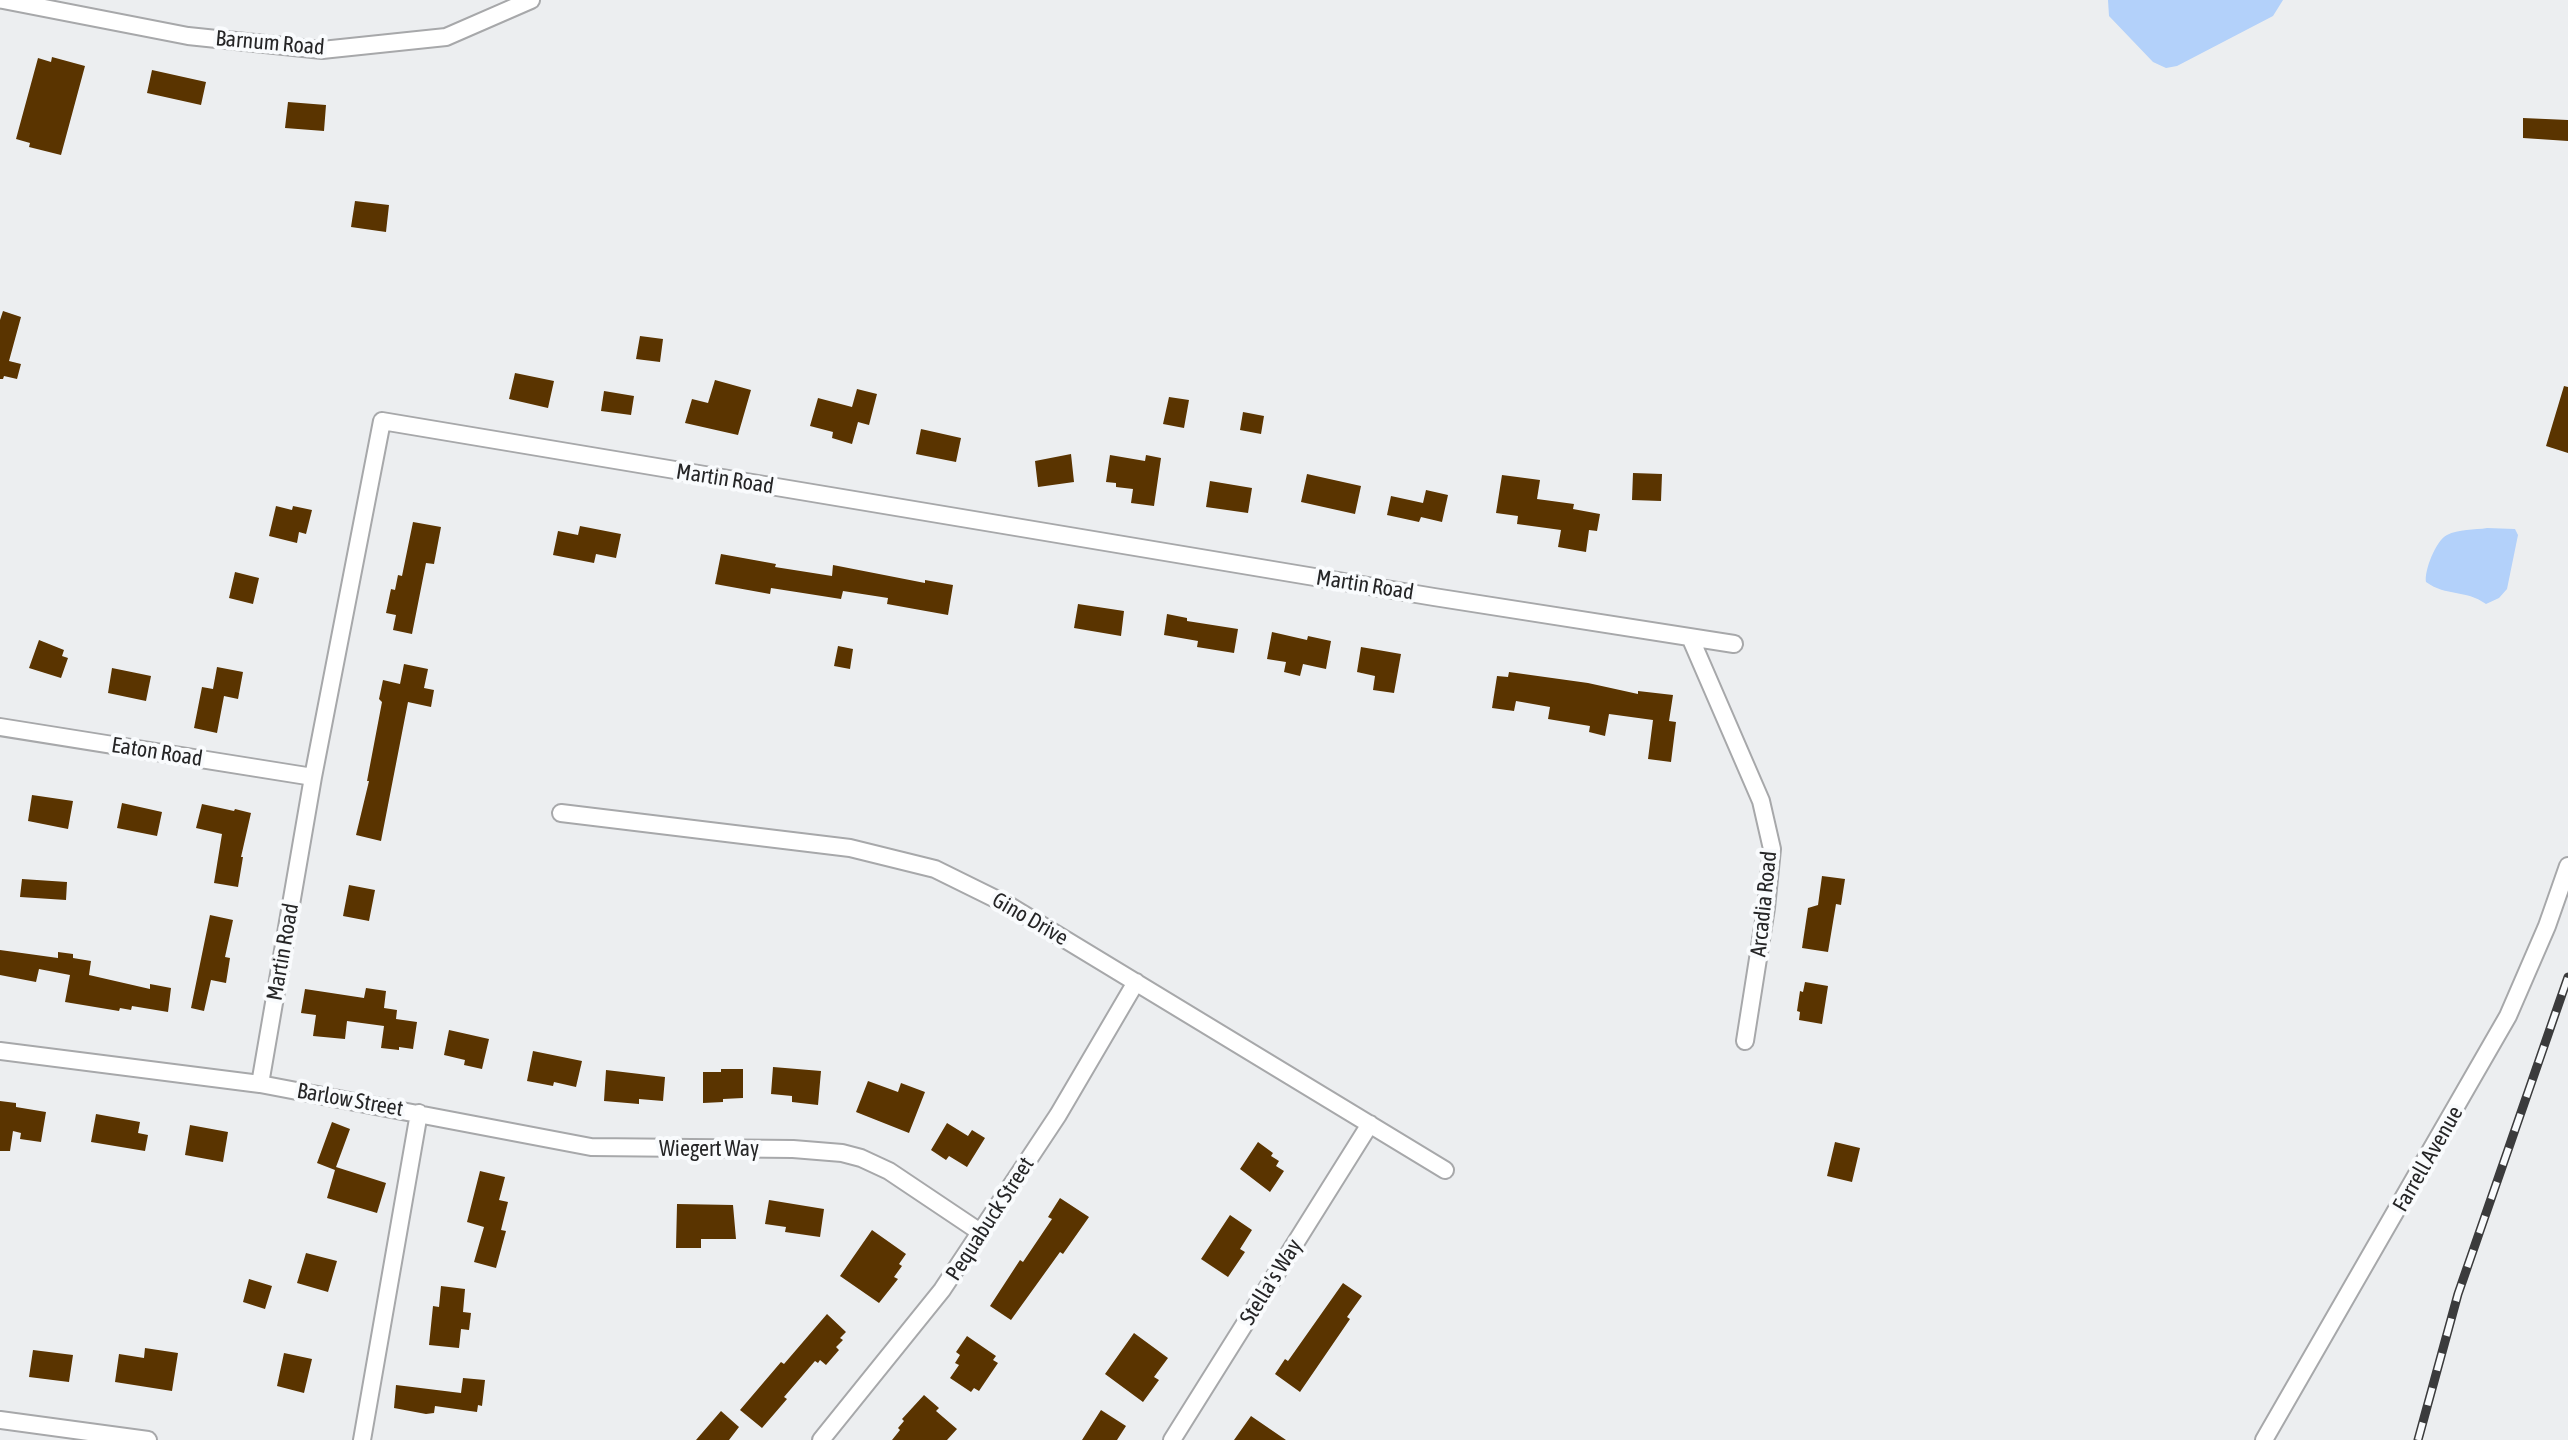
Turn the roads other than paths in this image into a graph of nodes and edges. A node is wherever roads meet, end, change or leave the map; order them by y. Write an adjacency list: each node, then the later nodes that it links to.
1 (3, 0): 2 (street, Barnum Road)
2 (531, 0)
3 (1690, 637): 4 (street, Martin Road); 6 (street, Martin Road); 10 (street, Arcadia Road)
4 (1734, 644)
5 (0, 727): 6 (street, Eaton Road)
6 (313, 777): 12 (street, Martin Road)
7 (561, 813): 9 (street, Gino Drive)
8 (2568, 866): 22 (street, Farrell Avenue)
9 (1136, 982): 14 (street, Gino Drive); 16 (street, Pequabuck Street)
10 (1745, 1041)
11 (0, 1051): 12 (street, Barlow Street)
12 (260, 1084): 13 (street, Barlow Street)
13 (419, 1113): 16 (street, Wiegert Way); 19 (street, Barlow Street)
14 (1370, 1124): 15 (street, Gino Drive); 21 (street, Stella's Way)
15 (1445, 1170)
16 (980, 1232): 20 (street, Pequabuck Street)
17 (0, 1420): 18 (street)
18 (148, 1440)
19 (362, 1440)
20 (821, 1440)
21 (1172, 1440)
22 (2264, 1440)

